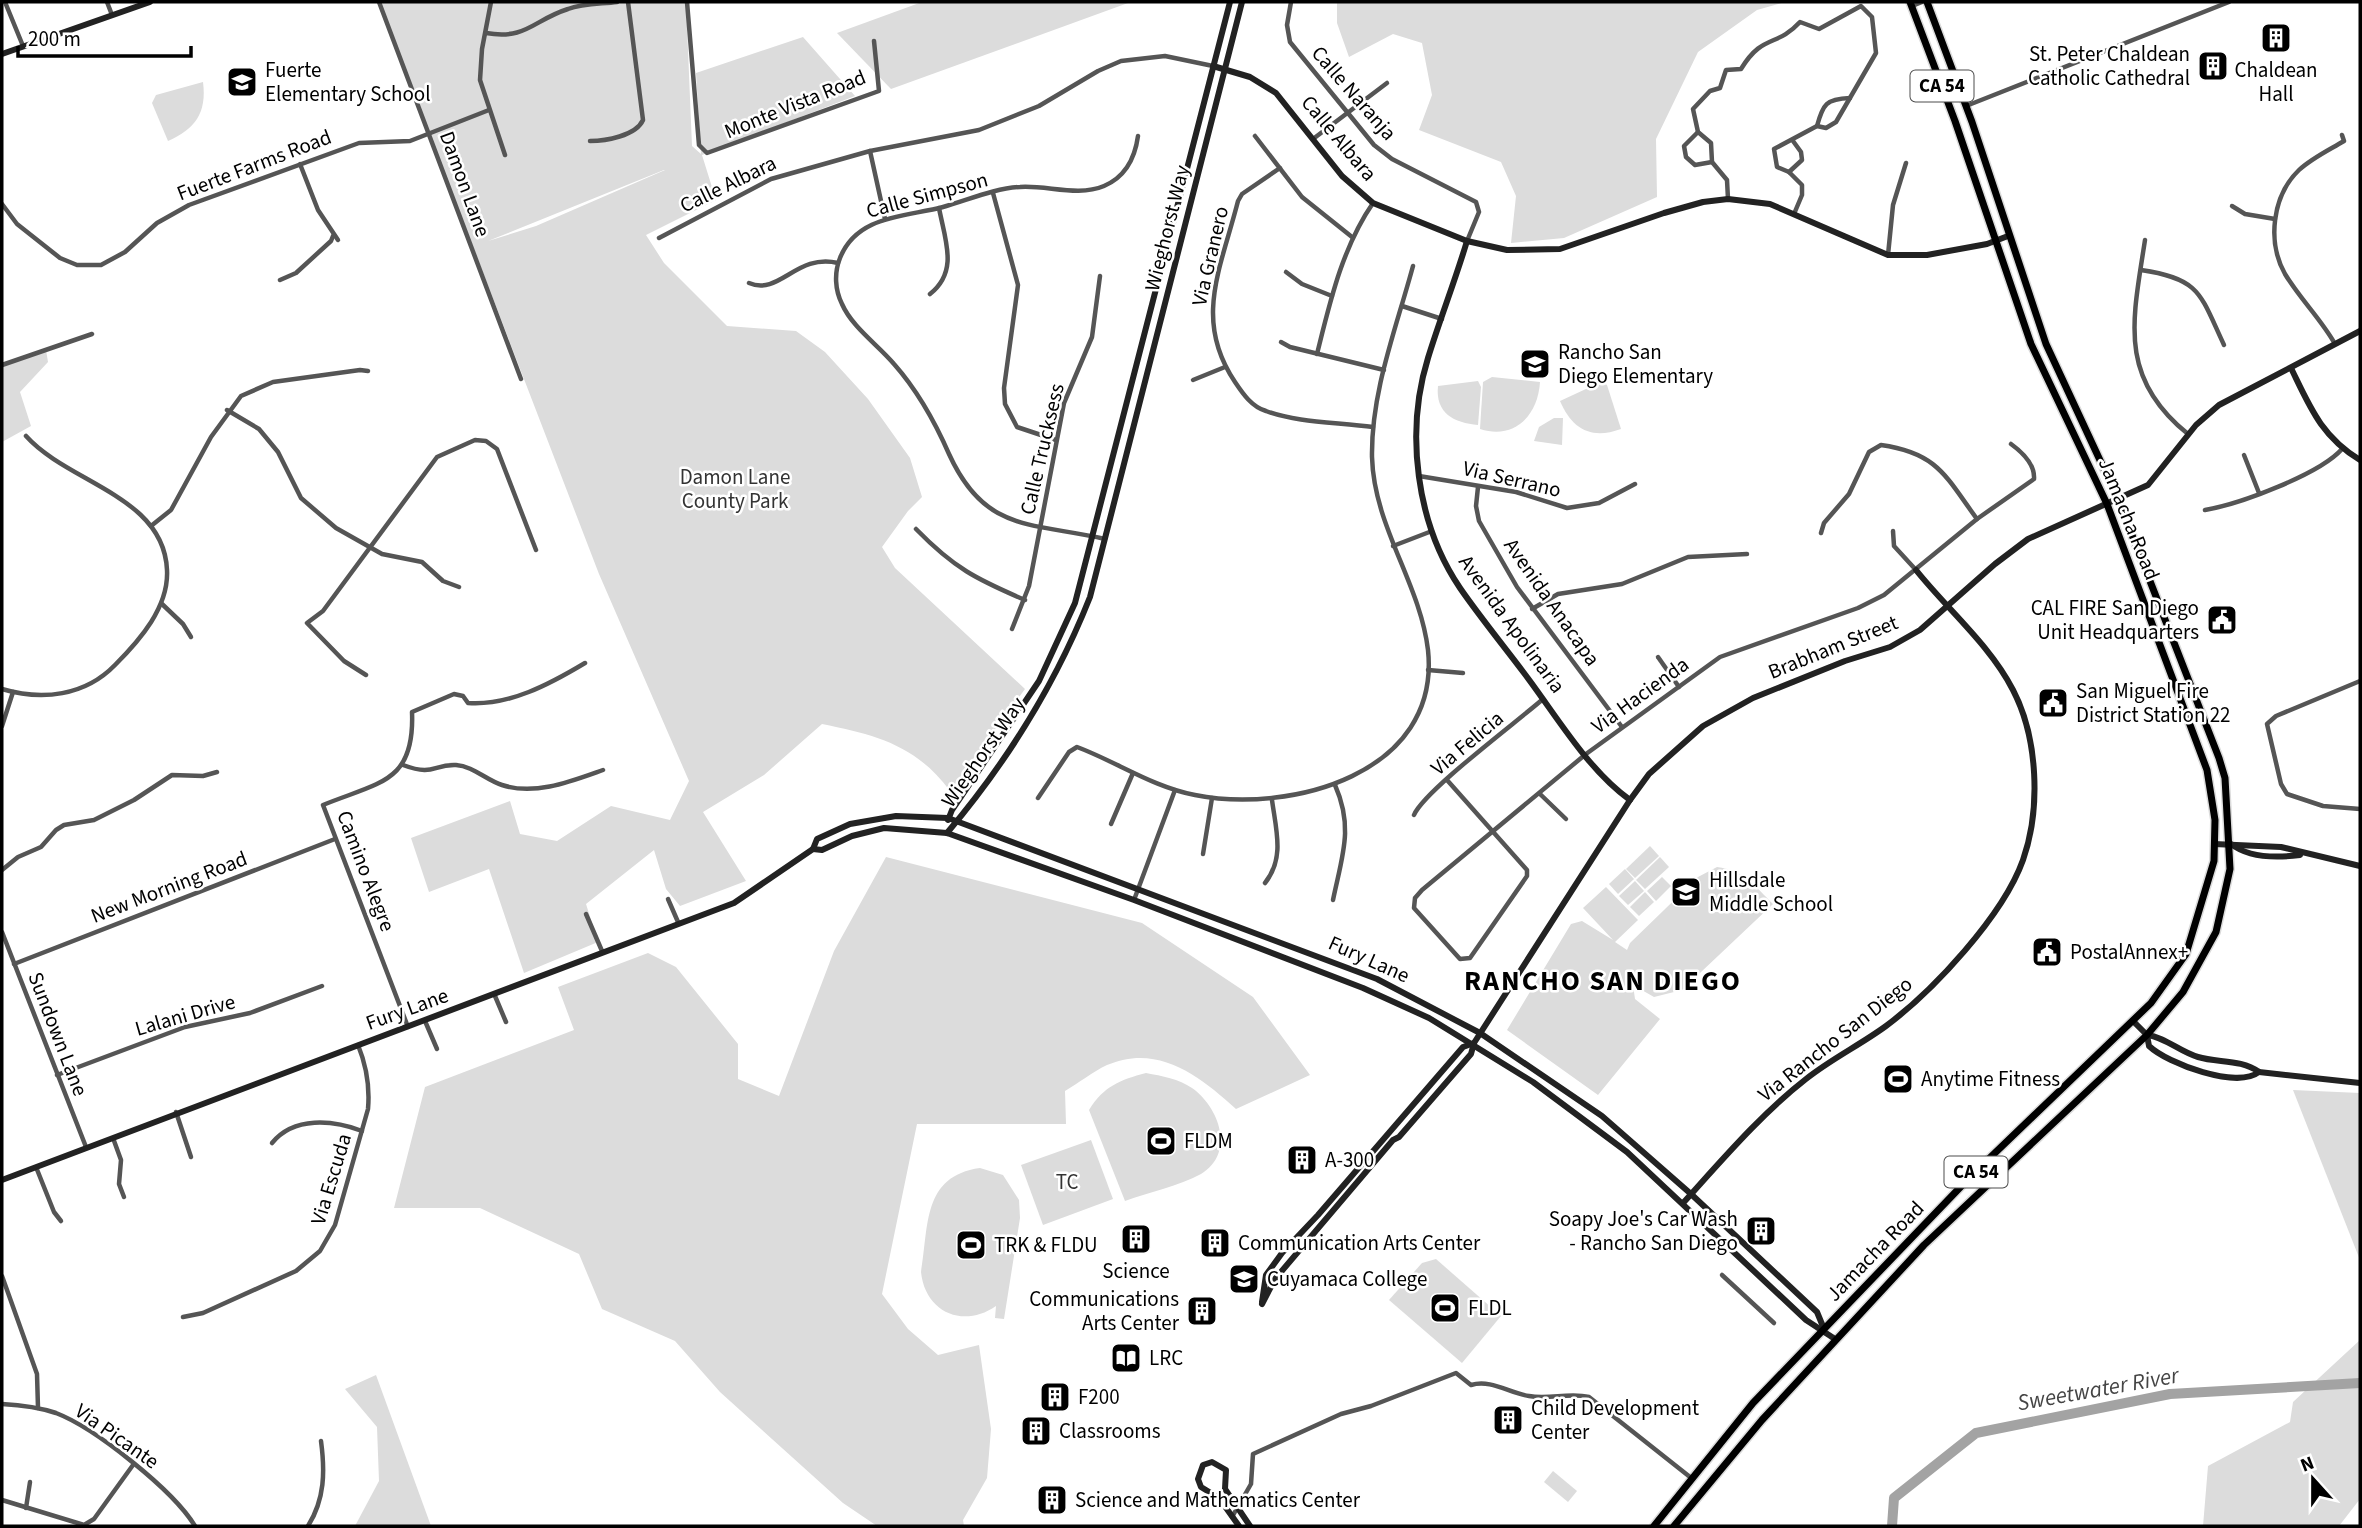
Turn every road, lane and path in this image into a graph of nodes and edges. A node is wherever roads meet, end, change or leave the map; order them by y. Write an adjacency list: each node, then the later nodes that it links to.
1 (5, 2): 19 (street)
2 (107, 2): 16 (street)
3 (150, 2): 16 (street)
4 (379, 2): 30 (street, Damon Lane)
5 (491, 2): 17 (street)
6 (617, 2): 17 (street)
7 (628, 2): 35 (street)
8 (687, 2): 18 (street, Monte Vista Road)
9 (1230, 2): 21 (street, Wieghorst Way)
10 (1242, 2): 22 (street, Wieghorst Way)
11 (1291, 2): 27 (street, Calle Naranja)
12 (1922, 2): 15 (street)
13 (1927, 2): 25 (main road, Jamacha Road / CA 54)
14 (2229, 2): 25 (street)
15 (1911, 4): 59 (main road, Jamacha Road / CA 54)
16 (113, 16): 19 (street)
17 (486, 33): 26 (street)
18 (874, 41)
19 (23, 46): 20 (street)
20 (2, 54)
21 (1213, 66): 22 (street, Calle Albara); 37 (street, Calle Albara); 109 (street, Wieghorst Way)
22 (1225, 69): 34 (street, Calle Albara); 110 (street, Wieghorst Way)
23 (1387, 83): 27 (street)
24 (1851, 98): 28 (street); 28 (street); 29 (street)
25 (1966, 106): 54 (main road, Jamacha Road / CA 54)
26 (489, 110): 30 (street, Fuerte Farms Road); 38 (street)
27 (1347, 114): 34 (street); 60 (street, Calle Naranja)
28 (1817, 126): 36 (street)
29 (1698, 132): 39 (street); 39 (street)
30 (430, 133): 41 (street, Fuerte Farms Road); 84 (street, Damon Lane)
31 (2342, 135): 52 (street)
32 (1138, 136): 44 (street, Calle Simpson)
33 (1255, 136): 42 (street)
34 (1313, 139): 46 (street, Calle Albara)
35 (590, 141)
36 (1793, 141): 43 (street); 43 (street)
37 (870, 151): 51 (street); 56 (street, Calle Albara)
38 (505, 155)
39 (1713, 162): 45 (street)
40 (1906, 163): 61 (street)
41 (300, 164): 47 (street, Fuerte Farms Road); 53 (street)
42 (1280, 168): 55 (street); 80 (street, Via Granero)
43 (1789, 172): 50 (street)
44 (993, 193): 49 (street, Calle Simpson); 90 (street)
45 (1728, 199): 50 (street, Calle Albara); 60 (street, Calle Albara)
46 (1373, 203): 55 (street); 60 (street, Calle Albara)
47 (2, 204)
48 (2232, 206): 52 (street)
49 (939, 208): 51 (street, Calle Simpson); 69 (street)
50 (1794, 214): 61 (street, Calle Albara)
51 (885, 219): 62 (street, Calle Simpson)
52 (2275, 219): 76 (street)
53 (333, 236): 57 (street); 67 (street)
54 (2008, 236): 59 (street, Calle Albara); 99 (main road, Jamacha Road / CA 54)
55 (1352, 237): 70 (street)
56 (659, 238)
57 (338, 240)
58 (2145, 240): 64 (street)
59 (1996, 241): 61 (street, Calle Albara); 100 (main road, Jamacha Road / CA 54)
60 (1467, 242): 72 (street, Avenida Apolinaria)
61 (1888, 255)
62 (838, 263): 68 (street); 104 (street)
63 (1413, 266): 71 (street)
64 (2141, 270): 77 (street); 88 (street)
65 (1286, 272): 70 (street)
66 (1100, 276): 90 (street, Calle Trucksess)
67 (280, 280)
68 (749, 283)
69 (930, 294)
70 (1332, 296): 78 (street)
71 (1402, 306): 72 (street); 82 (street)
72 (1443, 319): 95 (street, Avenida Apolinaria)
73 (2360, 331): 76 (street, Brabham Street)
74 (92, 334): 79 (street)
75 (1281, 342): 78 (street)
76 (2335, 344): 81 (street, Brabham Street)
77 (2224, 345)
78 (1317, 354): 82 (street)
79 (2, 365)
80 (1225, 367): 85 (street); 87 (street, Via Granero)
81 (2291, 368): 88 (street, Brabham Street); 92 (street)
82 (1384, 370): 87 (street)
83 (368, 371): 86 (street)
84 (521, 379)
85 (1193, 380)
86 (227, 410): 103 (street); 112 (street)
87 (1373, 427): 111 (street)
88 (2188, 435): 99 (street, Brabham Street)
89 (26, 436): 103 (street)
90 (1056, 440): 104 (street, Calle Trucksess)
91 (2011, 444): 102 (street, Via Hacienda)
92 (2342, 449): 94 (street); 98 (street)
93 (2244, 455): 98 (street)
94 (2360, 460)
95 (1419, 476): 97 (street, Via Serrano); 106 (street, Avenida Apolinaria)
96 (1635, 484): 97 (street, Via Serrano)
97 (1478, 487): 120 (street, Avenida Anacapa)
98 (2259, 493): 101 (street)
99 (2118, 499): 100 (street, Brabham Street); 158 (main road, Jamacha Road / CA 54)
100 (2107, 504): 119 (street, Brabham Street); 157 (main road, Jamacha Road / CA 54)
101 (2206, 510)
102 (1977, 519): 108 (street); 115 (street, Via Hacienda)
103 (151, 526): 118 (street)
104 (1040, 527): 109 (street); 117 (street, Calle Trucksess)
105 (916, 529): 117 (street)
106 (1432, 531): 111 (street); 132 (street, Avenida Apolinaria)
107 (1893, 531): 115 (street, Via Rancho San Diego)
108 (1821, 533)
109 (1094, 536): 110 (street); 150 (street, Wieghorst Way)
110 (1106, 539): 152 (street, Wieghorst Way)
111 (1393, 546): 125 (street)
112 (370, 548): 113 (street); 116 (street); 127 (street)
113 (536, 550)
114 (1747, 554): 120 (street)
115 (1916, 570): 119 (street, Via Rancho San Diego); 129 (street, Via Hacienda)
116 (459, 587)
117 (1025, 600): 121 (street, Calle Trucksess)
118 (162, 604): 122 (street); 131 (street)
119 (1947, 608): 147 (street, Brabham Street); 195 (street, Via Rancho San Diego)
120 (1532, 609): 134 (street, Avenida Anacapa)
121 (1012, 629)
122 (191, 637)
123 (1658, 657): 129 (street)
124 (585, 663): 136 (street)
125 (1428, 670): 126 (street); 141 (street)
126 (1463, 674)
127 (366, 675)
128 (2360, 681): 148 (street)
129 (1679, 687): 134 (street, Via Hacienda)
130 (2, 689): 131 (street)
131 (13, 692): 133 (street)
132 (1544, 699): 135 (street, Avenida Apolinaria); 140 (street, Via Felicia)
133 (2, 726)
134 (1622, 727): 135 (street, Via Hacienda)
135 (1586, 754): 143 (street, Via Hacienda); 147 (street, Avenida Apolinaria)
136 (403, 765): 137 (street); 156 (street, Camino Alegre)
137 (603, 770)
138 (217, 772): 162 (street)
139 (1133, 773): 142 (street); 144 (street); 153 (street)
140 (1447, 780): 149 (street, Via Felicia); 154 (street)
141 (1335, 785): 146 (street); 167 (street)
142 (1175, 790): 145 (street); 164 (street)
143 (1539, 794): 151 (street); 154 (street, Via Hacienda)
144 (1038, 798)
145 (1212, 798): 146 (street); 160 (street)
146 (1272, 800): 163 (street)
147 (1630, 800): 179 (street, Brabham Street)
148 (2360, 809)
149 (1414, 815)
150 (948, 818): 152 (street, Fury Lane); 155 (street, Wieghorst Way); 159 (street, Fury Lane)
151 (1566, 819)
152 (957, 821): 155 (street, Wieghorst Way); 164 (street, Fury Lane)
153 (1111, 824)
154 (1493, 829): 154 (street, Via Hacienda)
155 (947, 833): 159 (street, Fury Lane); 166 (street, Fury Lane)
156 (335, 839): 172 (street, New Morning Road); 178 (street, Camino Alegre)
157 (2214, 844): 158 (street); 177 (main road, Jamacha Road / CA 54)
158 (2231, 844): 161 (street); 180 (main road, Jamacha Road / CA 54)
159 (813, 849): 169 (street, Fury Lane)
160 (1203, 854)
161 (2360, 866)
162 (2, 870)
163 (1265, 883)
164 (1138, 887): 166 (street); 179 (street, Fury Lane)
165 (668, 899): 169 (street)
166 (1134, 900): 181 (street, Fury Lane)
167 (1333, 900)
168 (586, 914): 171 (street)
169 (678, 922): 171 (street, Fury Lane)
170 (2, 932): 172 (street, Sundown Lane)
171 (602, 951): 174 (street, Fury Lane)
172 (14, 964): 185 (street, Sundown Lane)
173 (322, 986): 185 (street, Lalani Drive)
174 (495, 996): 175 (street, Fury Lane); 176 (street)
175 (425, 1021): 178 (street, Fury Lane); 183 (street)
176 (506, 1022)
177 (2134, 1022): 180 (street); 205 (main road, Jamacha Road / CA 54)
178 (408, 1028): 182 (street, Fury Lane)
179 (1480, 1033): 181 (street, Brabham Street); 195 (street, Fury Lane)
180 (2147, 1035): 184 (street); 184 (street); 206 (main road, Jamacha Road / CA 54)
181 (1474, 1043): 197 (street, Fury Lane); 198 (street); 200 (street, Brabham Street)
182 (358, 1045): 187 (street, Fury Lane); 188 (street, Via Escuda)
183 (437, 1049)
184 (2259, 1072): 186 (street)
185 (57, 1075): 191 (street, Sundown Lane)
186 (2360, 1083)
187 (176, 1112): 189 (street, Fury Lane); 192 (street)
188 (362, 1131): 190 (street); 203 (street, Via Escuda)
189 (112, 1136): 191 (street, Fury Lane); 196 (street)
190 (272, 1143)
191 (86, 1147): 193 (street, Fury Lane)
192 (191, 1157)
193 (36, 1167): 194 (street, Fury Lane); 199 (street)
194 (2, 1180)
195 (1692, 1194): 197 (street, Via Rancho San Diego); 205 (street, Fury Lane)
196 (124, 1197)
197 (1683, 1203): 205 (street, Fury Lane)
198 (1318, 1215): 200 (street); 200 (street, Brabham Street)
199 (61, 1221)
200 (1312, 1237)
201 (1723, 1275): 204 (street)
202 (2, 1276): 208 (street)
203 (183, 1317)
204 (1774, 1323)
205 (1824, 1329): 206 (street, Fury Lane); 211 (main road, Jamacha Road / CA 54)
206 (1835, 1339): 222 (main road, Jamacha Road / CA 54)
207 (2, 1404): 208 (street, Via Picante)
208 (38, 1408): 210 (street, Via Picante)
209 (321, 1441): 218 (street)
210 (133, 1465): 214 (street); 217 (street, Via Picante)
211 (1690, 1477): 215 (street); 221 (main road, Jamacha Road / CA 54)
212 (30, 1482): 214 (street)
213 (2, 1500): 214 (street)
214 (26, 1508)
215 (1237, 1509): 216 (street); 216 (street); 220 (street)
216 (1233, 1517): 219 (street)
217 (195, 1526)
218 (308, 1526)
219 (1239, 1526)
220 (1250, 1526)
221 (1654, 1526)
222 (1674, 1526)

